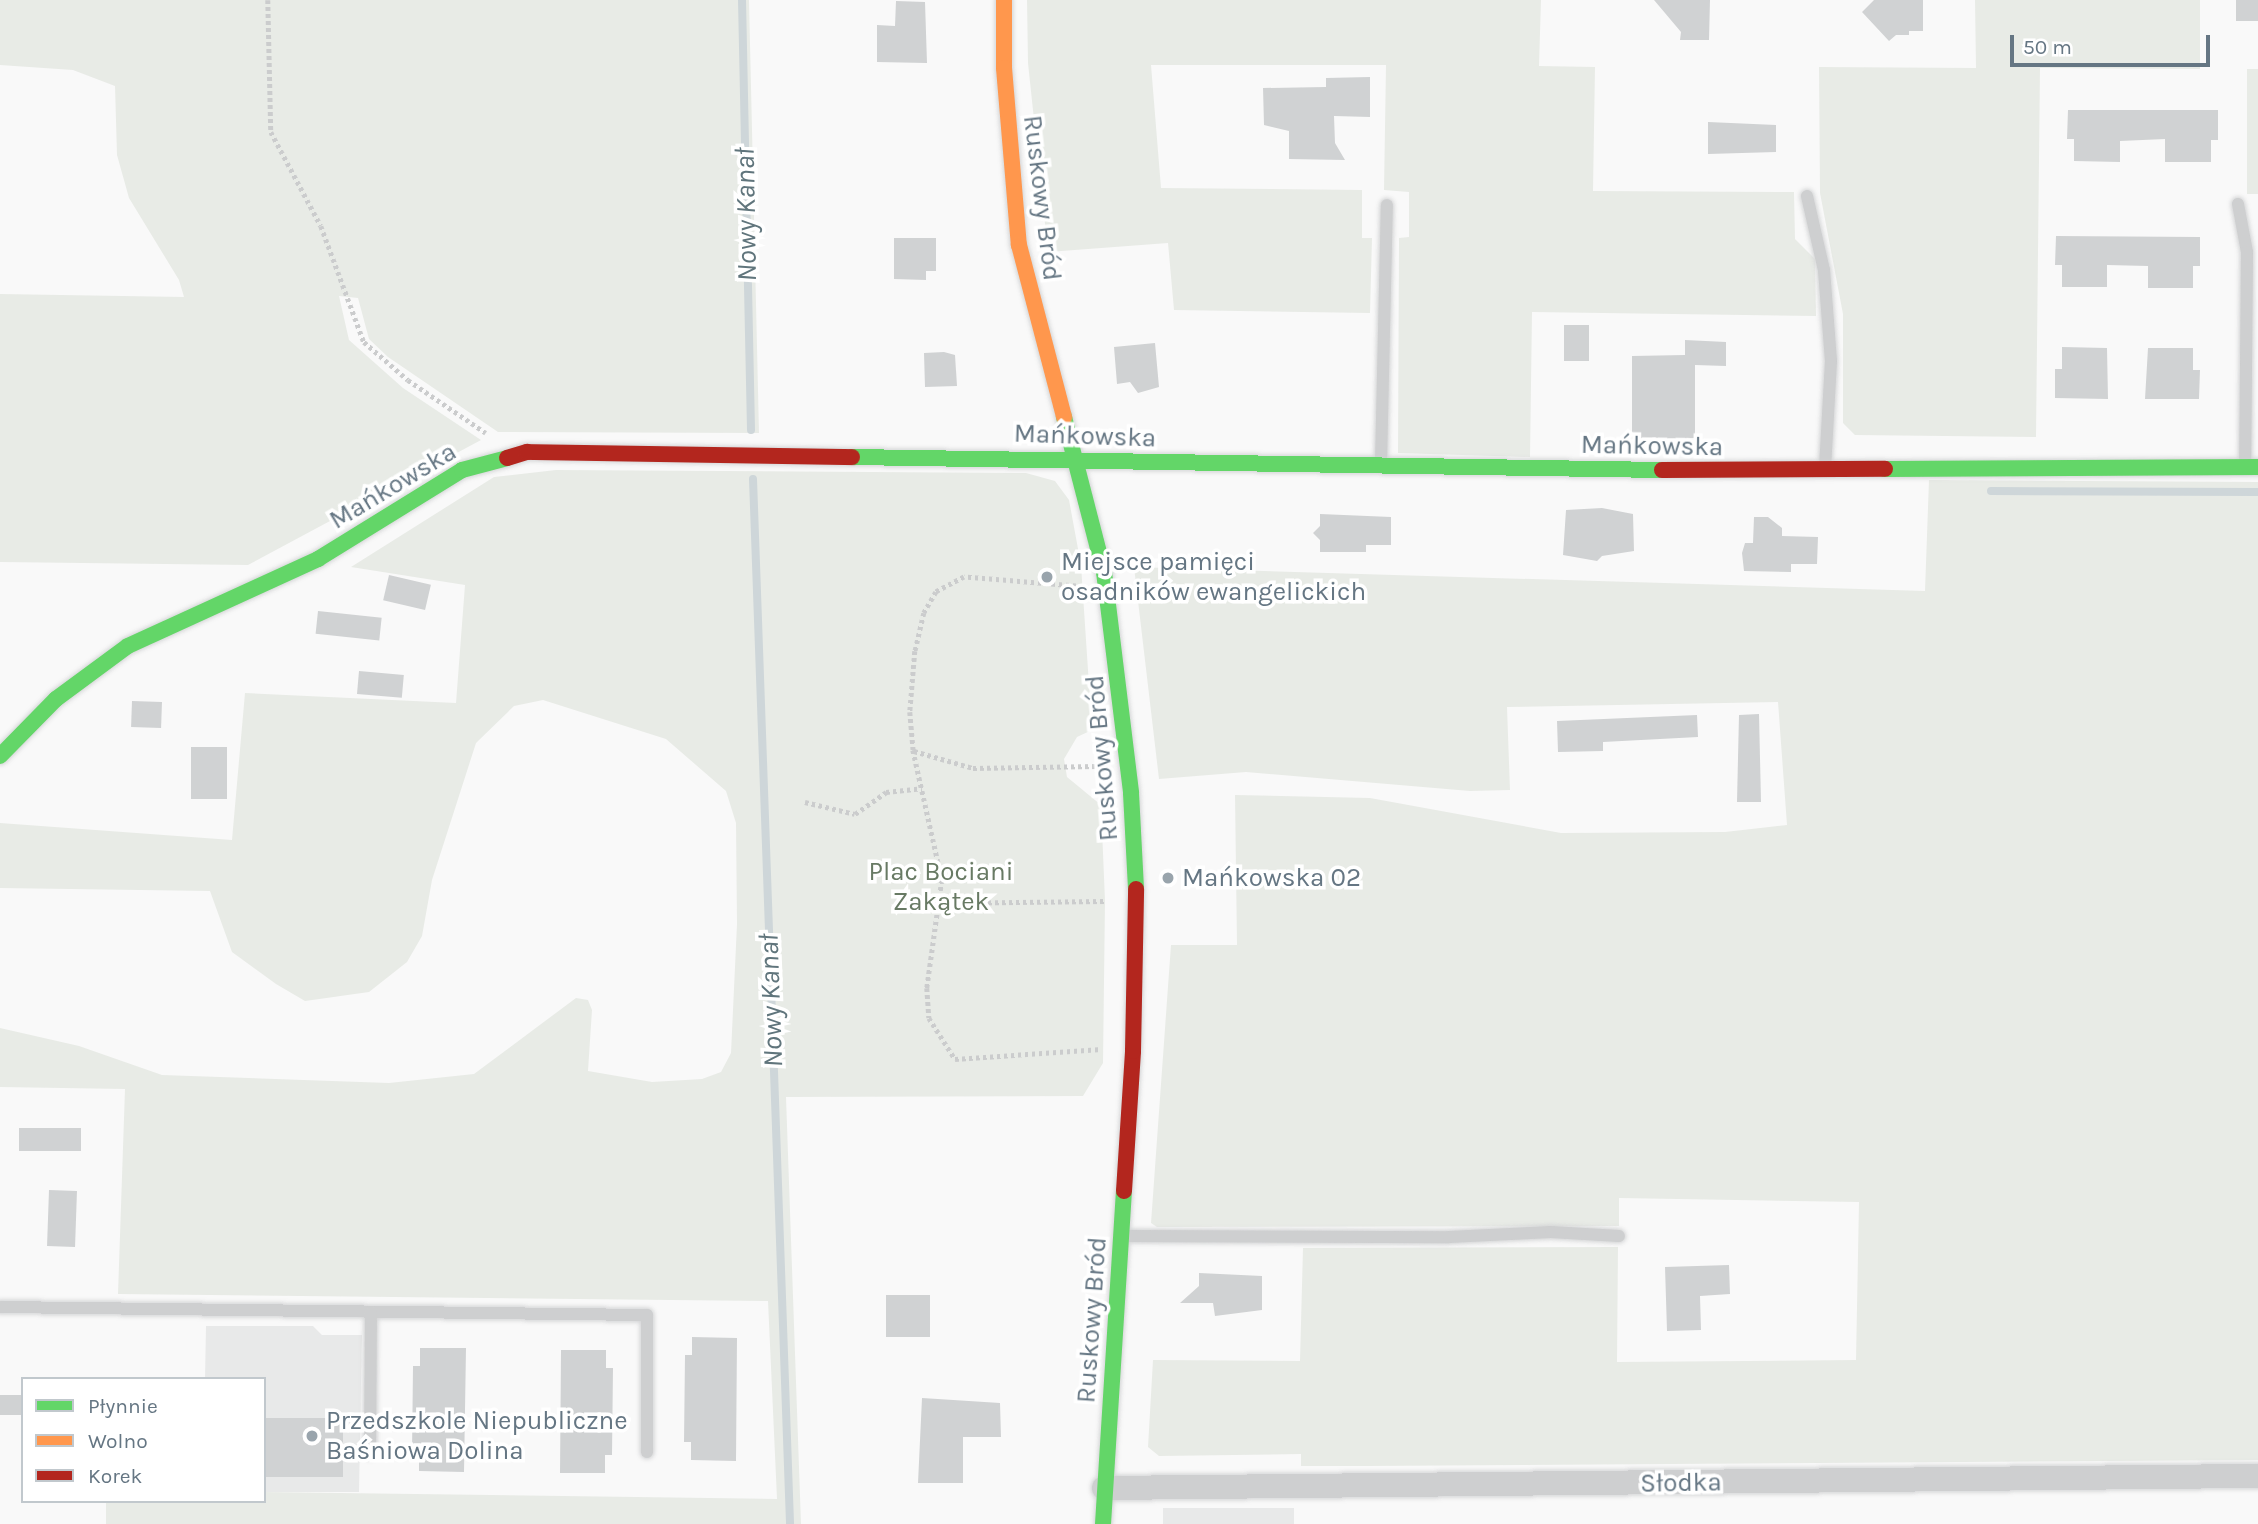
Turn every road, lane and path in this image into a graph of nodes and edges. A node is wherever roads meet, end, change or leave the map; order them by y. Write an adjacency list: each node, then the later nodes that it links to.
1 (268, 0): 6 (path)
2 (1004, 0): 7 (street, Ruskowy Bród)
3 (1807, 196): 10 (lane)
4 (2238, 204): 8 (lane)
5 (1387, 205): 9 (lane)
6 (502, 455): 7 (street, Mańkowska); 13 (street, Mańkowska)
7 (1075, 461): 9 (street, Mańkowska); 20 (street, Ruskowy Bród)
8 (2251, 466): 10 (street, Mańkowska)
9 (1381, 467): 10 (street, Mańkowska)
10 (1825, 467)
11 (1082, 586): 12 (path)
12 (913, 750): 14 (path); 15 (path)
13 (0, 756)
14 (1100, 766)
15 (922, 788): 16 (path); 18 (path)
16 (805, 802)
17 (1109, 901): 18 (path)
18 (939, 903): 19 (path)
19 (1107, 1049)
20 (1122, 1236): 21 (lane); 27 (street, Ruskowy Bród)
21 (1619, 1236)
22 (0, 1307): 23 (lane)
23 (371, 1312): 24 (lane); 25 (lane)
24 (647, 1452)
25 (370, 1453)
26 (2258, 1476): 27 (street, Słodka)
27 (1104, 1488): 28 (street, Ruskowy Bród)
28 (1103, 1524)

